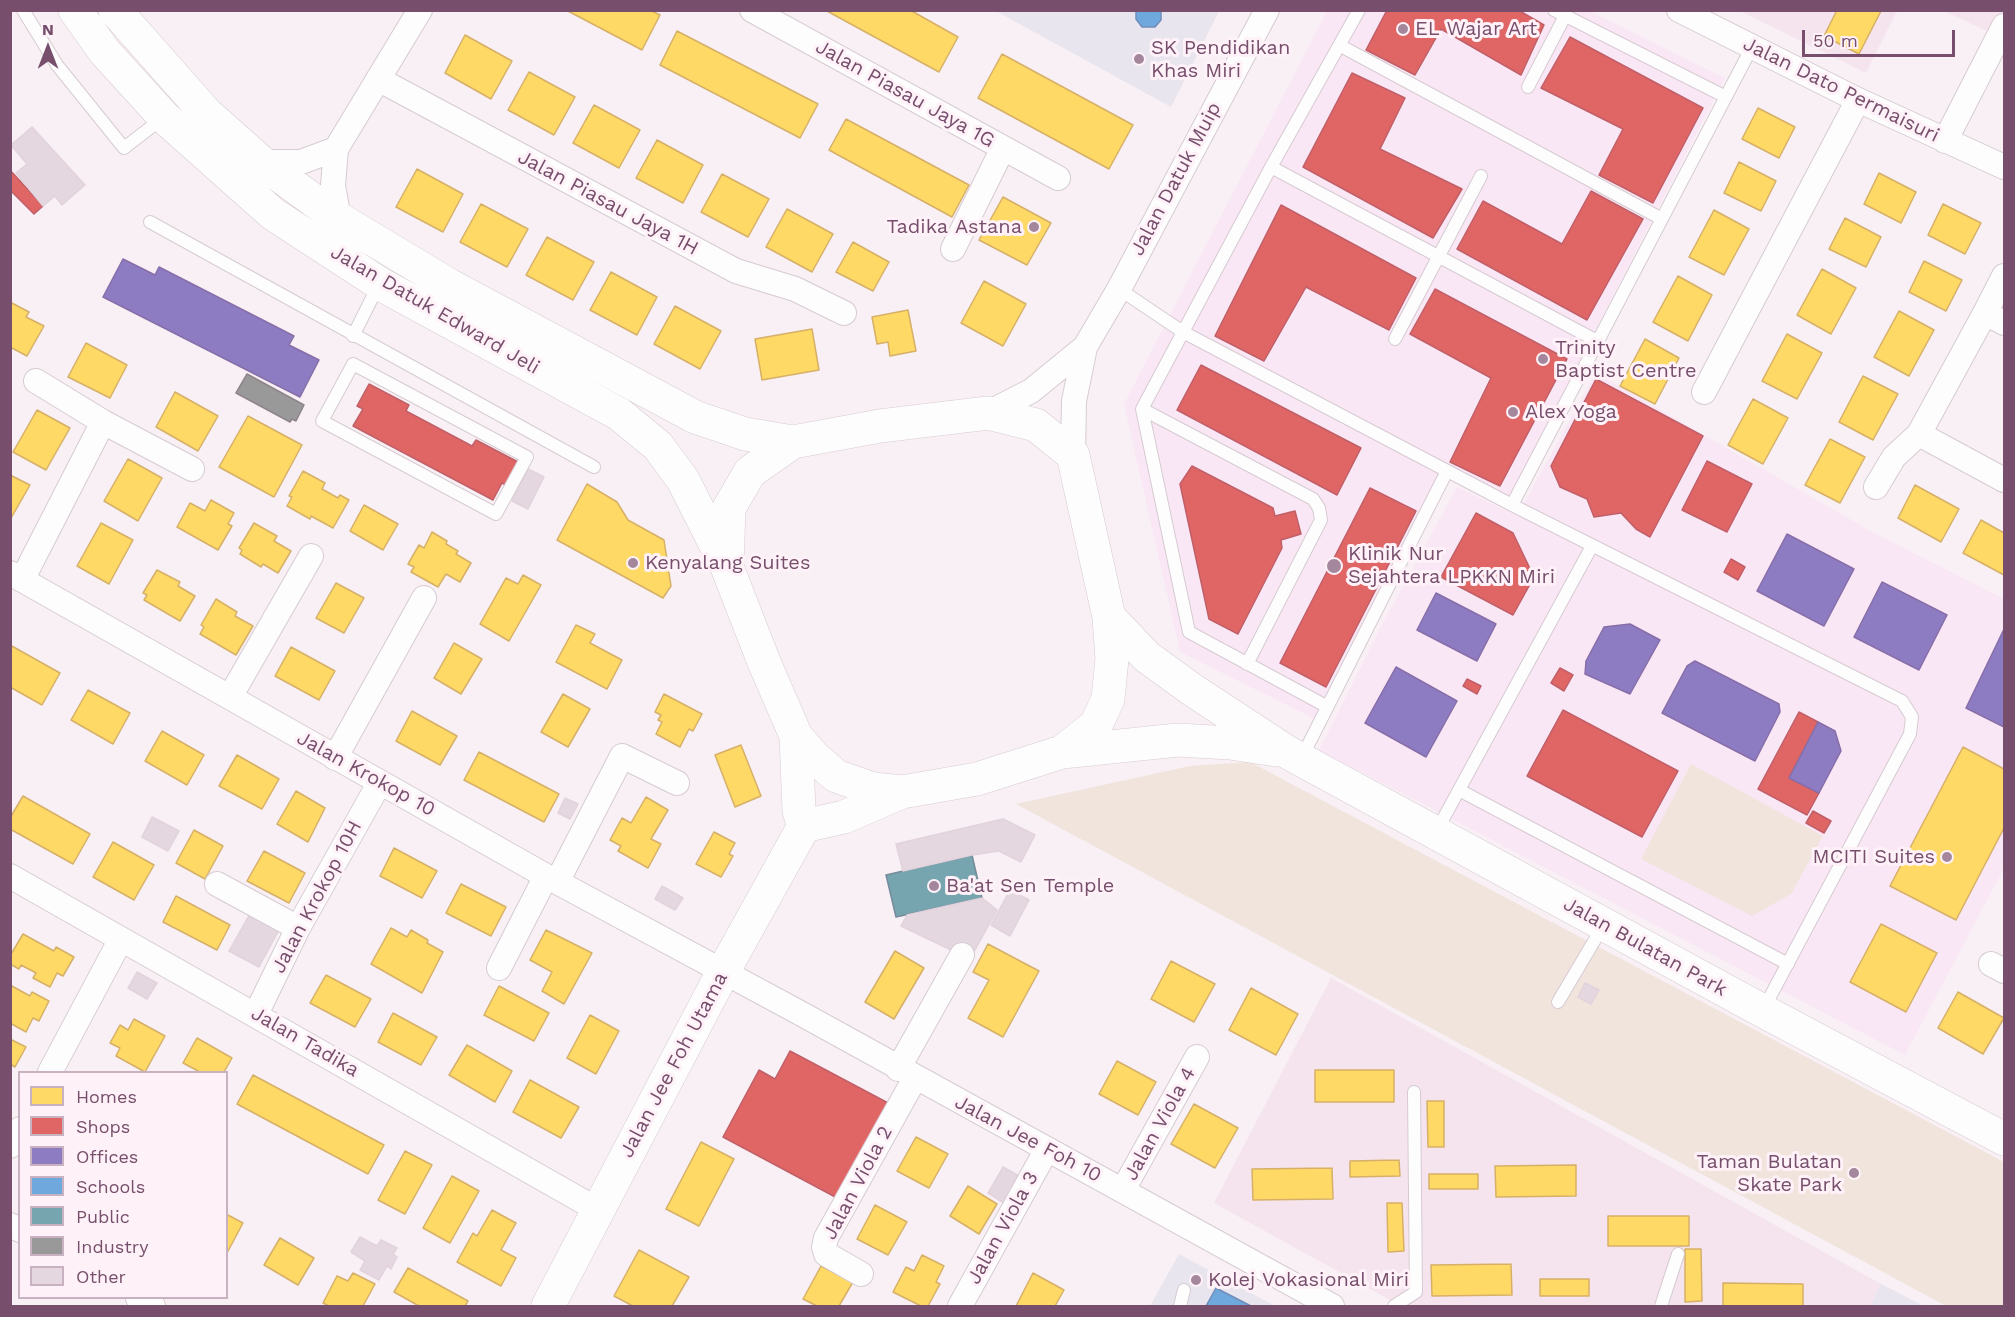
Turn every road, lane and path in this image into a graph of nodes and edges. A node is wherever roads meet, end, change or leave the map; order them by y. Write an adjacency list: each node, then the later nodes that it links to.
1 (23, 10): 17 (lane)
2 (75, 10): 17 (street, Jalan Datuk Edward Jeli)
3 (115, 10): 21 (street, Jalan Datuk Edward Jeli)
4 (420, 10): 13 (street)
5 (752, 10): 20 (street, Jalan Piasau Jaya 1G)
6 (1267, 10): 33 (street, Jalan Datuk Muip)
7 (1359, 10): 11 (lane)
8 (1679, 10): 12 (street, Jalan Dato Permaisuri)
9 (1559, 13): 14 (lane); 15 (lane)
10 (2004, 26): 18 (street)
11 (1339, 45): 22 (lane); 27 (lane)
12 (1752, 48): 15 (lane); 16 (street, Jalan Dato Permaisuri)
13 (378, 79): 19 (street); 34 (street, Jalan Piasau Jaya 1H)
14 (1528, 87)
15 (1726, 97): 27 (lane)
16 (1858, 100): 18 (street, Jalan Dato Permaisuri); 43 (street)
17 (164, 117): 32 (street, Jalan Datuk Edward Jeli)
18 (1945, 141): 23 (street, Jalan Dato Permaisuri)
19 (336, 148): 21 (street); 26 (street)
20 (1003, 148): 25 (street, Jalan Piasau Jaya 1G); 29 (street)
21 (261, 162): 26 (street, Jalan Datuk Edward Jeli)
22 (1271, 167): 30 (lane); 36 (lane)
23 (2004, 167)
24 (1480, 176): 30 (lane)
25 (1058, 178)
26 (339, 219): 48 (street, Jalan Datuk Edward Jeli)
27 (1662, 219): 39 (lane)
28 (150, 222): 37 (lane)
29 (953, 249)
30 (1438, 256): 38 (lane); 39 (lane)
31 (2004, 276): 35 (street)
32 (379, 283): 37 (lane); 58 (street, Jalan Datuk Edward Jeli)
33 (1119, 289): 36 (lane); 40 (street, Jalan Datuk Muip)
34 (844, 313)
35 (1994, 318): 47 (street)
36 (1184, 332): 44 (lane); 52 (lane)
37 (353, 336): 50 (lane)
38 (1395, 339)
39 (1597, 341): 55 (lane)
40 (1085, 347): 45 (street); 49 (street)
41 (353, 364): 41 (lane)
42 (36, 381): 46 (street)
43 (1704, 392)
44 (1142, 409): 62 (lane); 62 (lane)
45 (988, 412): 48 (street); 49 (street)
46 (104, 422): 51 (street); 59 (street)
47 (1919, 434): 53 (street); 54 (street)
48 (793, 441): 58 (street)
49 (1073, 455): 61 (street)
50 (594, 467)
51 (192, 469)
52 (1447, 471): 55 (lane); 64 (lane)
53 (2004, 480)
54 (1876, 487)
55 (1512, 505): 56 (lane)
56 (1592, 546): 71 (lane); 82 (lane)
57 (311, 556): 63 (street)
58 (728, 567): 65 (street, Jalan Datuk Edward Jeli)
59 (16, 577): 63 (street, Jalan Krokop 10)
60 (424, 598): 68 (street)
61 (1109, 617): 66 (street); 67 (street, Jalan Bulatan Park)
62 (1247, 664): 64 (lane)
63 (230, 698): 68 (street, Jalan Krokop 10)
64 (1326, 706): 67 (lane)
65 (796, 736): 72 (street); 73 (street)
66 (1062, 752): 67 (street); 72 (street)
67 (1294, 756): 74 (street, Jalan Bulatan Park)
68 (335, 758): 69 (street, Jalan Krokop 10)
69 (380, 782): 76 (street, Jalan Krokop 10); 79 (street, Jalan Krokop 10H)
70 (677, 783): 76 (street)
71 (1459, 790): 74 (lane); 82 (lane)
72 (902, 792): 73 (street)
73 (804, 826): 84 (street, Jalan Jee Foh Utama)
74 (1435, 833): 78 (street, Jalan Bulatan Park)
75 (10, 876): 80 (street, Jalan Tadika)
76 (552, 879): 83 (street); 84 (street, Jalan Krokop 10)
77 (217, 884): 79 (street)
78 (1604, 923): 85 (lane); 86 (street, Jalan Bulatan Park)
79 (298, 928): 87 (street, Jalan Krokop 10H)
80 (121, 939): 87 (street, Jalan Tadika); 89 (street)
81 (962, 956): 90 (street)
82 (1788, 963): 86 (lane)
83 (499, 968)
84 (723, 972): 90 (street, Jalan Jee Foh 10); 97 (street, Jalan Jee Foh Utama)
85 (1558, 1002)
86 (1763, 1011): 93 (street, Jalan Bulatan Park)
87 (256, 1014): 97 (street, Jalan Tadika)
88 (1197, 1057): 96 (street, Jalan Viola 4)
89 (51, 1071)
90 (907, 1073): 95 (street, Jalan Jee Foh 10); 99 (street, Jalan Viola 2)
91 (1414, 1092): 105 (lane)
92 (18, 1132): 94 (street)
93 (2004, 1139)
94 (10, 1146)
95 (1047, 1149): 96 (street, Jalan Jee Foh 10); 102 (street, Jalan Viola 3)
96 (1123, 1190): 104 (street, Jalan Jee Foh 10)
97 (598, 1210): 101 (street, Jalan Jee Foh Utama)
98 (1678, 1254): 106 (lane)
99 (861, 1274)
100 (1184, 1290): 103 (lane)
101 (548, 1306)
102 (960, 1306)
103 (1180, 1306)
104 (1332, 1306)
105 (1394, 1306)
106 (1661, 1306)

